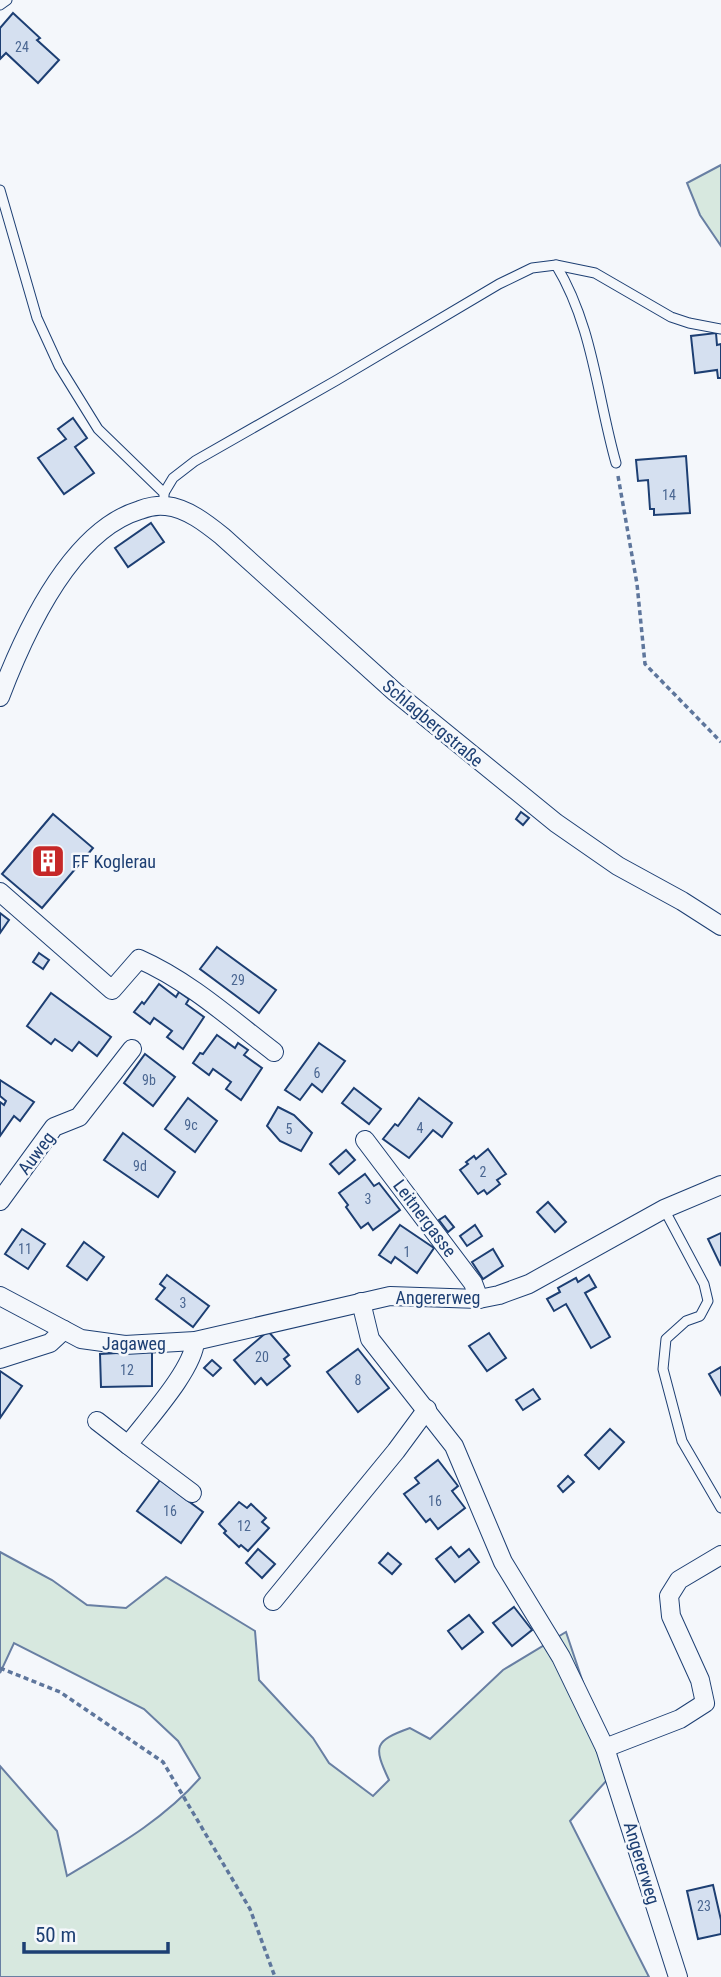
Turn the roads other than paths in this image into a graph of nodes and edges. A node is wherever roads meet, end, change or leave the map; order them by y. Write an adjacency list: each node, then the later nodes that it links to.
1 (7, 0): 2 (lane)
2 (0, 5)
3 (0, 190): 7 (lane, Schlagbergstraße)
4 (556, 265): 5 (lane); 6 (lane); 7 (lane)
5 (721, 329)
6 (616, 463)
7 (165, 499): 8 (street); 10 (street, Schlagbergstraße)
8 (0, 697)
9 (0, 892): 12 (street)
10 (718, 921)
11 (132, 1049): 15 (street, Auweg)
12 (274, 1052)
13 (365, 1140): 18 (street, Leitnergasse)
14 (721, 1185): 16 (street, Angererweg)
15 (0, 1200)
16 (664, 1209): 18 (street, Angererweg); 27 (lane)
17 (0, 1296): 20 (street)
18 (479, 1299): 19 (street, Angererweg)
19 (361, 1302): 21 (street, Jagaweg); 23 (street, Angererweg)
20 (64, 1329): 21 (street, Jagaweg); 22 (street)
21 (195, 1341): 25 (street, Jagaweg)
22 (0, 1359)
23 (426, 1409): 29 (street); 30 (street, Angererweg)
24 (97, 1421): 25 (street)
25 (128, 1445): 26 (street)
26 (192, 1493)
27 (721, 1508)
28 (721, 1555): 30 (street)
29 (273, 1601)
30 (606, 1748): 31 (street, Angererweg)
31 (677, 1977)

